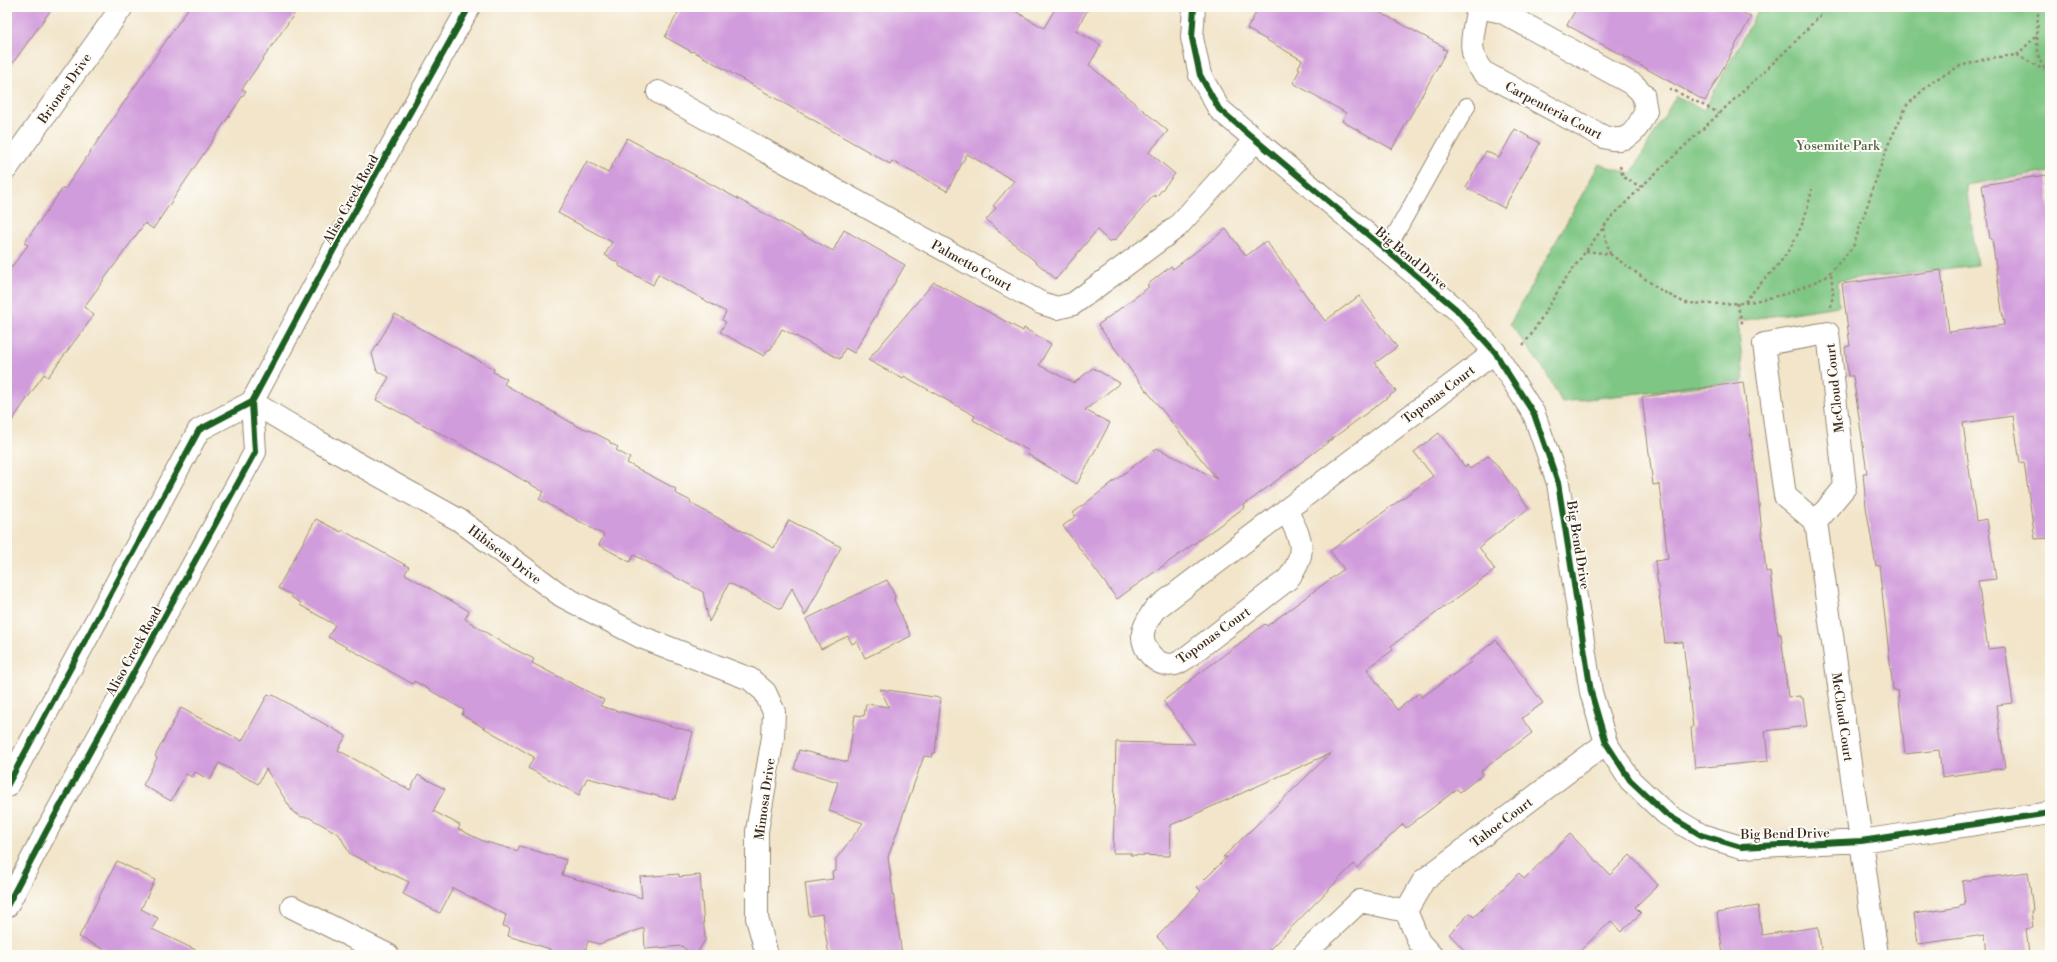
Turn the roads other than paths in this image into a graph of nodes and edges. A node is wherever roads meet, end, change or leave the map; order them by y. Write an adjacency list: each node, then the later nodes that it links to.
1 (122, 7): 8 (street, Briones Drive)
2 (469, 7): 11 (street, Aliso Creek Road)
3 (1194, 7): 7 (street, Big Bend Drive)
4 (1479, 7): 4 (street, Carpenteria Court)
5 (658, 92): 7 (street, Palmetto Court)
6 (1467, 106): 9 (lane)
7 (1255, 141): 9 (street, Big Bend Drive)
8 (7, 168)
9 (1386, 251): 10 (street, Big Bend Drive)
10 (1500, 359): 12 (street, Toponas Court); 15 (street, Big Bend Drive)
11 (252, 402): 14 (street, Hibiscus Drive); 16 (street); 19 (street, Aliso Creek Road)
12 (1286, 510): 12 (street, Toponas Court)
13 (1816, 522): 13 (street, McCloud Court); 18 (street, McCloud Court)
14 (765, 692): 23 (street, Mimosa Drive)
15 (1606, 743): 18 (street, Big Bend Drive); 21 (street, Tahoe Court)
16 (7, 786)
17 (2050, 813): 18 (street, Big Bend Drive)
18 (1861, 841): 26 (street, McCloud Court)
19 (7, 906)
20 (292, 907): 22 (street)
21 (1406, 911): 24 (street); 25 (street)
22 (388, 955)
23 (767, 955)
24 (1303, 955)
25 (1431, 955)
26 (1877, 955)

